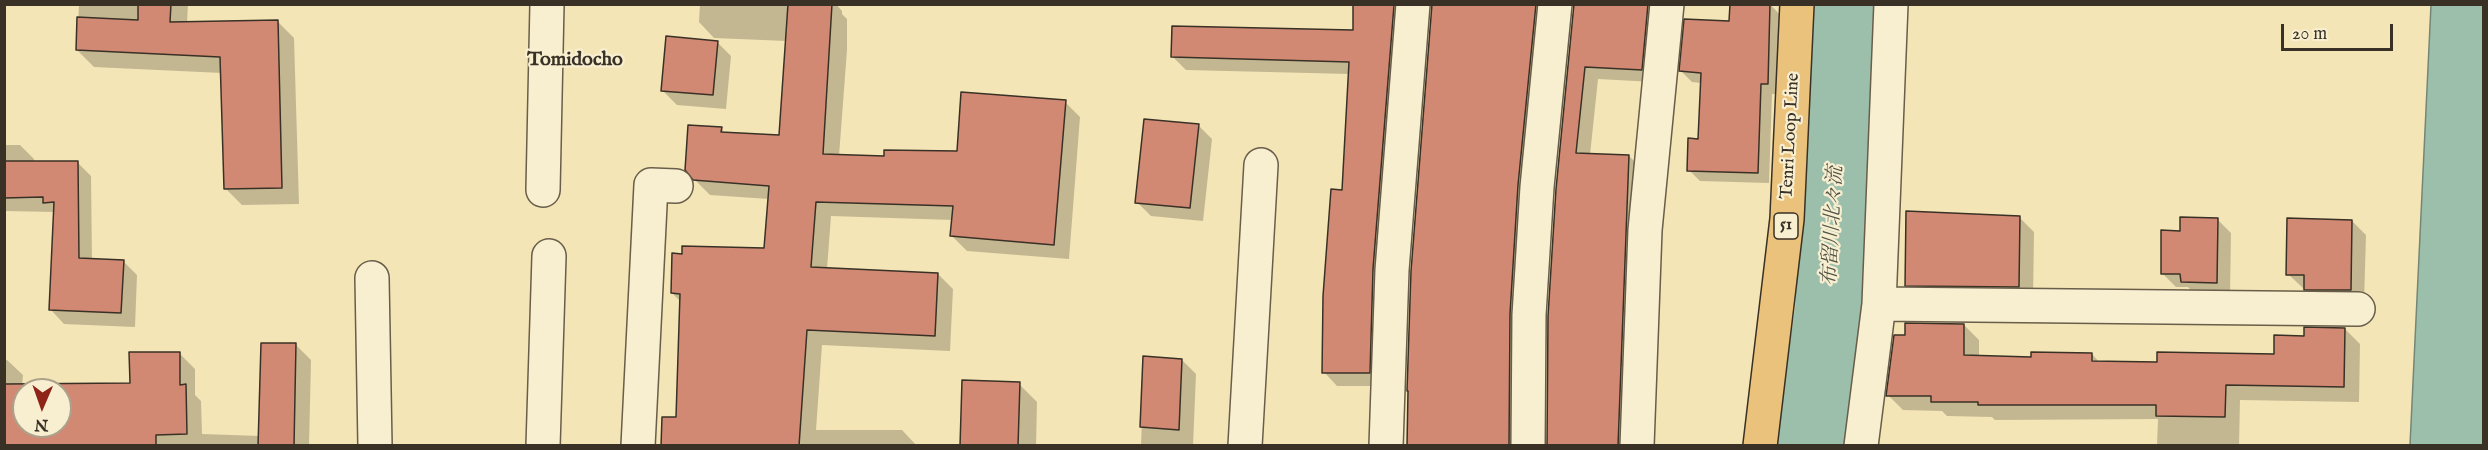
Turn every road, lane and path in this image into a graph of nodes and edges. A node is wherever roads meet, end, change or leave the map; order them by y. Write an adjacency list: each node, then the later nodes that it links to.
1 (547, 4): 9 (street)
2 (1413, 4): 18 (street)
3 (1555, 4): 19 (street)
4 (1667, 4): 20 (street)
5 (1797, 4): 21 (main road, Tenri Loop Line / 51)
6 (1891, 4): 12 (street)
7 (1261, 165): 17 (street)
8 (676, 186): 16 (street)
9 (543, 190)
10 (549, 256): 15 (street)
11 (372, 278): 14 (street)
12 (1879, 304): 13 (street); 22 (street)
13 (2358, 309)
14 (375, 446)
15 (543, 446)
16 (638, 446)
17 (1245, 446)
18 (1386, 446)
19 (1528, 446)
20 (1637, 446)
21 (1760, 446)
22 (1861, 446)

